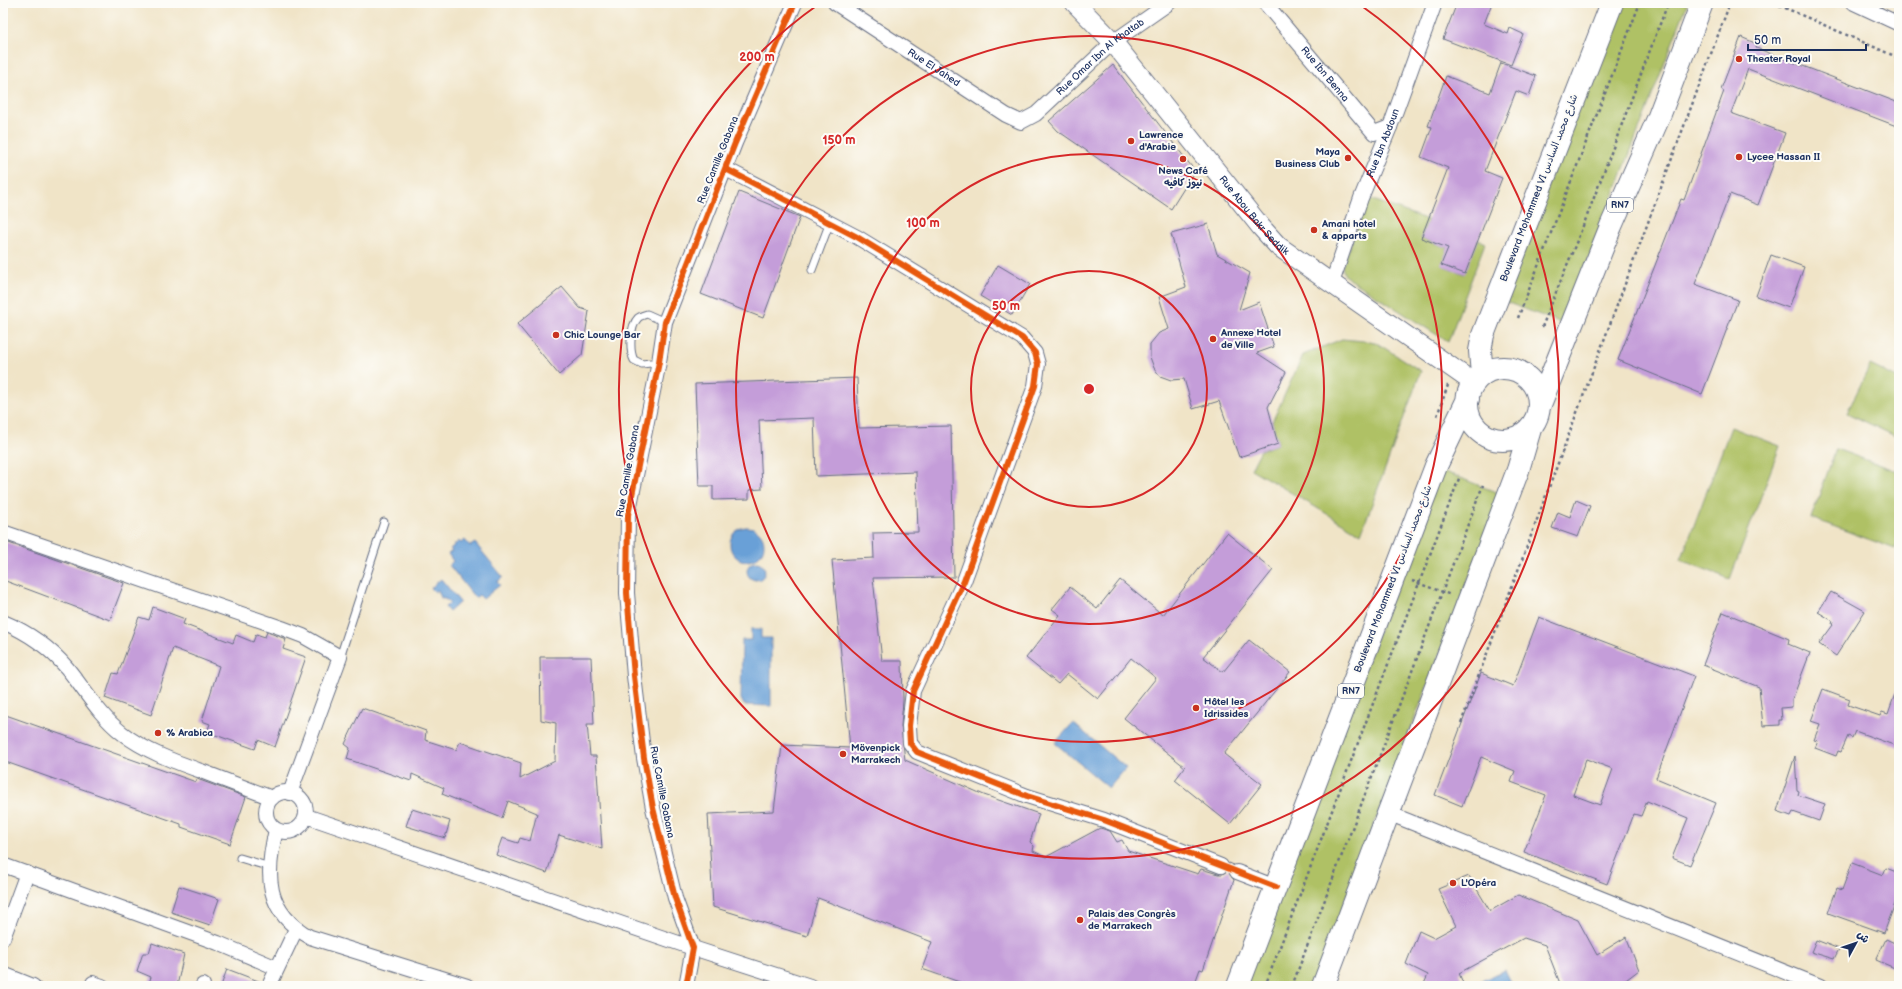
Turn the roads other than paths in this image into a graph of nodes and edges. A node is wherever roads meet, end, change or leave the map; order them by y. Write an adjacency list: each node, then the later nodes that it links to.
1 (795, 3): 14 (street, Rue Camille Gabana)
2 (835, 3): 12 (street, Rue El Jahed)
3 (1075, 3): 11 (street, Rue Abou Bakr Seddik)
4 (1169, 3): 11 (street, Rue Omar Ibn Al Khattab)
5 (1265, 3): 13 (street, Rue Ibn Benna)
6 (1435, 3): 13 (street, Rue Ibn Abdoun)
7 (1612, 3): 20 (main road, Boulevard Mohammed VI شارع محمد السادس)
8 (1702, 3): 21 (main road, RN7)
9 (1854, 3): 10 (street)
10 (1899, 24)
11 (1112, 42): 12 (street, Rue Omar Ibn Al Khattab); 17 (street, Rue Abou Bakr Seddik)
12 (1036, 114)
13 (1390, 127): 17 (street, Rue Ibn Abdoun)
14 (726, 169): 15 (street); 18 (street, Rue Camille Gabana)
15 (830, 222): 16 (lane); 34 (street)
16 (812, 270)
17 (1332, 283): 20 (street, Rue Abou Bakr Seddik)
18 (666, 322): 19 (street, Rue Camille Gabana); 19 (lane)
19 (659, 362): 41 (street, Rue Camille Gabana)
20 (1475, 386): 21 (main road); 22 (main road); 38 (main road, Boulevard Mohammed VI شارع محمد السادس / RN7)
21 (1539, 408): 22 (main road, RN7)
22 (1530, 429): 29 (main road, RN7)
23 (384, 522): 26 (lane)
24 (3, 532): 26 (street)
25 (3, 622): 28 (street)
26 (340, 656): 27 (street)
27 (290, 793): 28 (street); 30 (street)
28 (272, 798): 31 (street)
29 (1388, 813): 52 (main road, RN7); 53 (street)
30 (306, 816): 31 (street); 41 (street)
31 (276, 830): 35 (street)
32 (240, 858): 35 (lane)
33 (3, 865): 37 (street)
34 (1221, 866)
35 (270, 867): 39 (street)
36 (1237, 872): 38 (street)
37 (27, 873): 40 (street); 42 (street)
38 (1276, 888): 51 (main road, Boulevard Mohammed VI شارع محمد السادس / RN7)
39 (296, 929): 42 (street); 48 (street)
40 (3, 938)
41 (692, 948): 49 (street, Rue Camille Gabana); 50 (street)
42 (277, 968): 47 (street)
43 (3, 974): 44 (street)
44 (33, 986)
45 (92, 986): 46 (street)
46 (102, 986)
47 (269, 986)
48 (467, 986)
49 (686, 986)
50 (810, 986)
51 (1238, 986)
52 (1322, 986)
53 (1820, 986)

